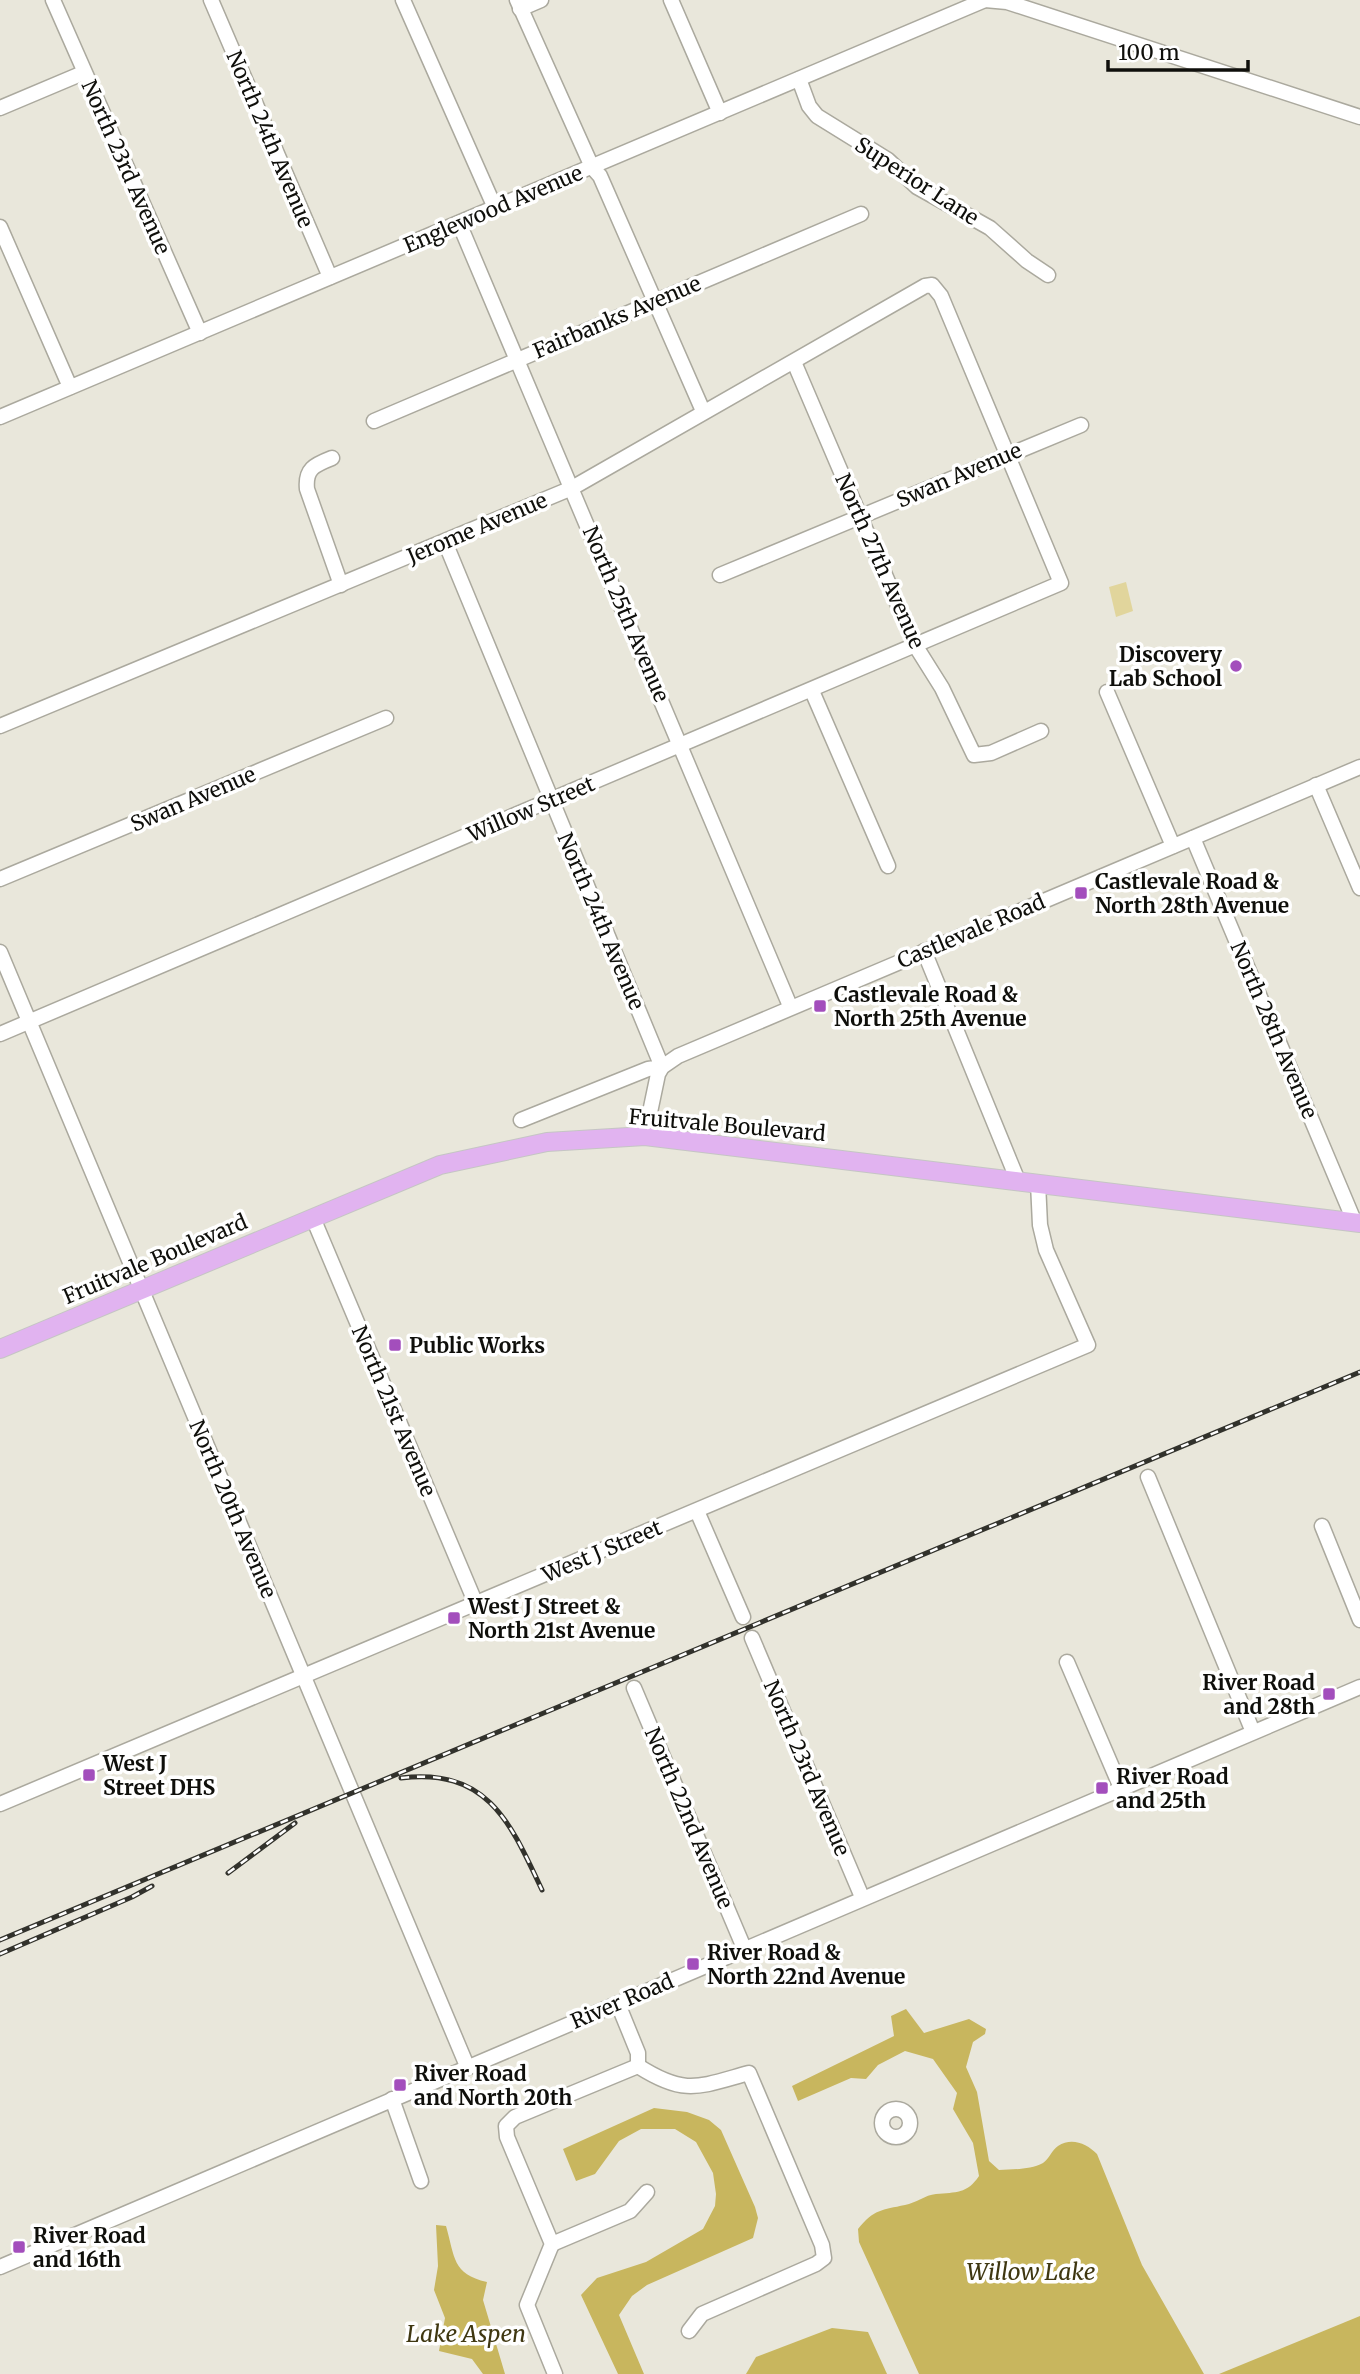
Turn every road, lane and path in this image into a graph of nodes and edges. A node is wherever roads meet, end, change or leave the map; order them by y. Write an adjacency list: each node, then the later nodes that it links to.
1 (53, 0): 9 (street, North 23rd Avenue)
2 (211, 0): 20 (street, North 24th Avenue)
3 (403, 0): 15 (street)
4 (541, 0): 8 (street)
5 (671, 0): 12 (street)
6 (985, 0): 7 (street); 10 (street, Englewood Avenue)
7 (1009, 1): 13 (street)
8 (518, 4): 14 (street)
9 (83, 73): 11 (street); 22 (street, North 23rd Avenue)
10 (799, 79): 12 (street, Englewood Avenue); 19 (street, Superior Lane)
11 (0, 108)
12 (720, 113): 14 (street, Englewood Avenue)
13 (1360, 117)
14 (592, 167): 15 (street, Englewood Avenue); 21 (street)
15 (495, 208): 17 (street, Englewood Avenue)
16 (861, 214): 21 (street, Fairbanks Avenue)
17 (459, 223): 20 (street, Englewood Avenue); 23 (street, North 25th Avenue)
18 (0, 227): 25 (street)
19 (1048, 275)
20 (330, 277): 22 (street, Englewood Avenue)
21 (657, 301): 23 (street, Fairbanks Avenue); 26 (street)
22 (200, 332): 25 (street, Englewood Avenue)
23 (517, 359): 28 (street, Fairbanks Avenue); 32 (street, North 25th Avenue)
24 (794, 362): 26 (street, Jerome Avenue); 30 (street, Jerome Avenue); 33 (street, North 27th Avenue)
25 (70, 387): 27 (street, Englewood Avenue)
26 (704, 411): 32 (street, Jerome Avenue)
27 (0, 417)
28 (374, 421)
29 (1081, 425): 30 (street, Swan Avenue)
30 (1009, 453): 33 (street, Swan Avenue); 37 (street, Willow Street)
31 (332, 458): 36 (street)
32 (572, 488): 34 (street, Jerome Avenue); 43 (street, North 25th Avenue)
33 (860, 517): 35 (street, Swan Avenue); 37 (street, North 27th Avenue)
34 (445, 542): 36 (street, Jerome Avenue); 46 (street, North 24th Avenue)
35 (720, 575)
36 (341, 585): 41 (street, Jerome Avenue)
37 (915, 645): 38 (street, Willow Street); 42 (street, North 27th Avenue)
38 (813, 691): 43 (street, Willow Street); 49 (street)
39 (1107, 692): 48 (street)
40 (386, 718): 50 (street, Swan Avenue)
41 (0, 726)
42 (1041, 731)
43 (680, 744): 46 (street, Willow Street); 54 (street, North 25th Avenue)
44 (1360, 767): 45 (street, Castlevale Road)
45 (1317, 785): 47 (street, Castlevale Road); 51 (street)
46 (551, 801): 55 (street, Willow Street); 57 (street, North 24th Avenue)
47 (1193, 838): 48 (street, Castlevale Road); 63 (street, North 28th Avenue)
48 (1173, 846): 52 (street, Castlevale Road)
49 (888, 866)
50 (0, 879)
51 (1360, 888)
52 (924, 951): 54 (street, Castlevale Road); 60 (street)
53 (0, 952): 55 (street, North 20th Avenue)
54 (790, 1006): 57 (street, Castlevale Road)
55 (29, 1021): 56 (street, Willow Street); 64 (street, North 20th Avenue)
56 (0, 1034)
57 (662, 1067): 58 (street, Castlevale Road); 59 (street)
58 (521, 1120)
59 (645, 1136): 60 (main road, Fruitvale Boulevard); 62 (main road, Fruitvale Boulevard)
60 (1018, 1181): 61 (main road, Fruitvale Boulevard)
61 (1038, 1183): 63 (main road, Fruitvale Boulevard); 67 (street, West J Street)
62 (313, 1218): 64 (main road, Fruitvale Boulevard); 69 (street, North 21st Avenue)
63 (1358, 1223)
64 (140, 1290): 65 (main road, Fruitvale Boulevard); 74 (street, North 20th Avenue)
65 (0, 1349)
66 (1148, 1477): 77 (street)
67 (697, 1511): 69 (street, West J Street); 70 (street)
68 (1322, 1526): 71 (street)
69 (476, 1604): 74 (street, West J Street)
70 (743, 1617)
71 (1360, 1620)
72 (752, 1638): 80 (street, North 23rd Avenue)
73 (1068, 1662): 78 (street)
74 (303, 1678): 79 (street, West J Street); 83 (street, North 20th Avenue)
75 (1360, 1687): 77 (street, River Road)
76 (634, 1688): 81 (street, North 22nd Avenue)
77 (1253, 1732): 78 (street, River Road)
78 (1121, 1788): 80 (street, River Road)
79 (0, 1804)
80 (862, 1897): 81 (street, River Road)
81 (744, 1948): 82 (street, River Road)
82 (618, 2004): 83 (street, River Road); 84 (street)
83 (467, 2066): 85 (street, River Road)
84 (638, 2066): 88 (street); 90 (street)
85 (392, 2099): 86 (street); 89 (street, River Road)
86 (421, 2181)
87 (648, 2192): 88 (street)
88 (552, 2244): 91 (street)
89 (0, 2267)
90 (689, 2331)
91 (555, 2374)

